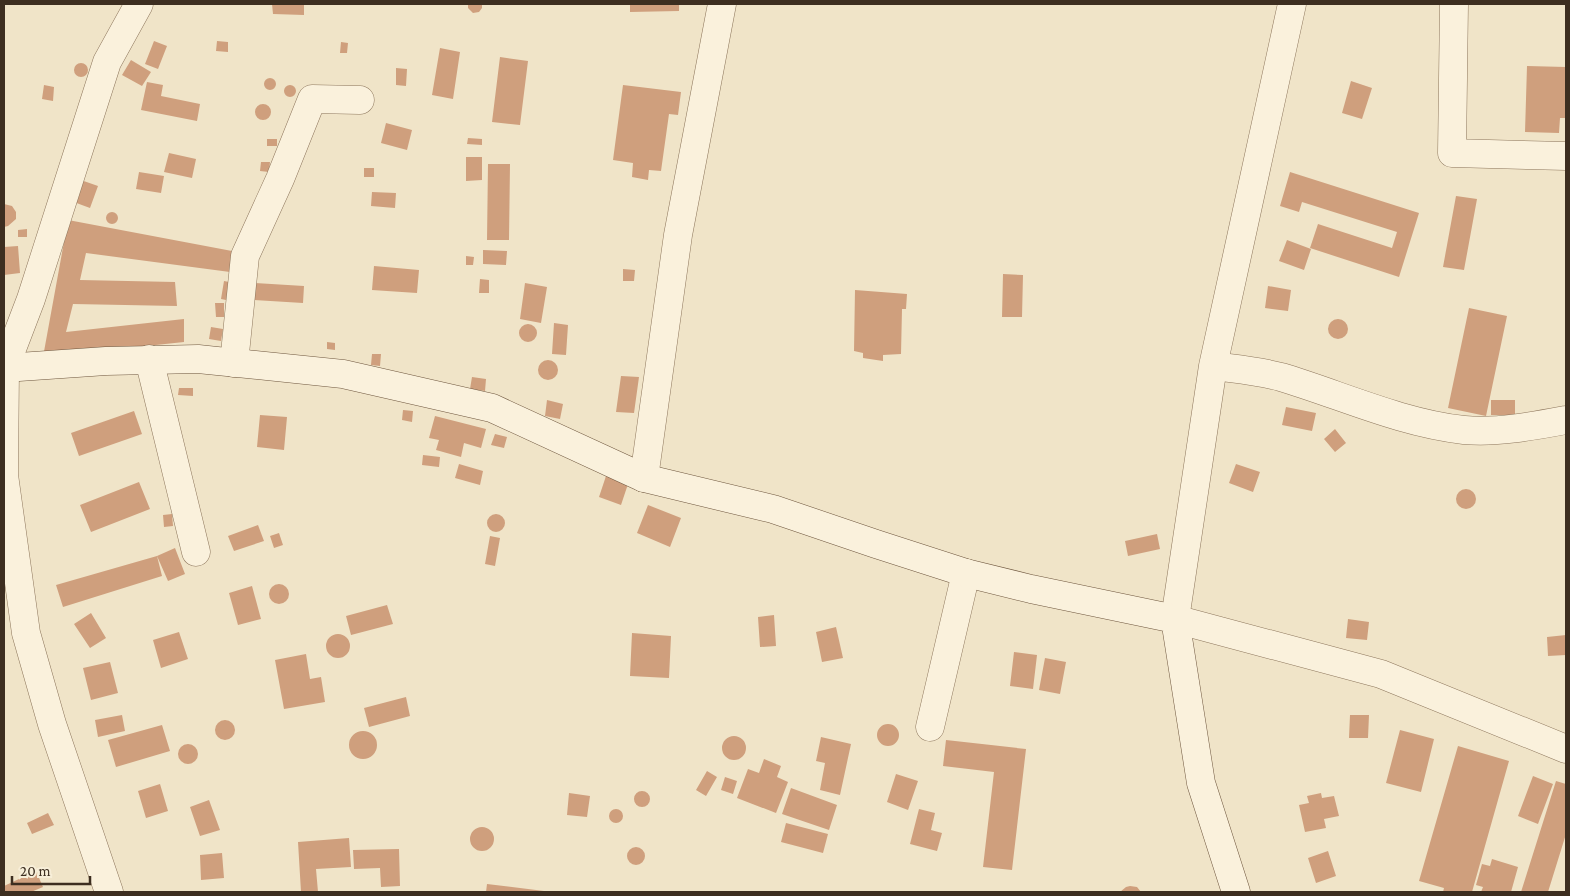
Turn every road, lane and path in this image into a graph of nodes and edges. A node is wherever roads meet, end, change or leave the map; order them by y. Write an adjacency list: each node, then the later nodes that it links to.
1 (139, 4): 10 (street)
2 (722, 4): 12 (street)
3 (1292, 4): 9 (street)
4 (1454, 4): 6 (street)
5 (360, 100): 8 (street)
6 (1566, 156)
7 (149, 359): 8 (street); 10 (street); 13 (street)
8 (234, 363): 12 (street)
9 (1213, 366): 11 (street); 15 (street)
10 (5, 367): 18 (street)
11 (1566, 420)
12 (644, 478): 14 (street)
13 (196, 552)
14 (966, 573): 15 (street); 16 (street)
15 (1175, 619): 17 (street); 19 (street)
16 (930, 727)
17 (1566, 749)
18 (109, 892)
19 (1236, 892)

